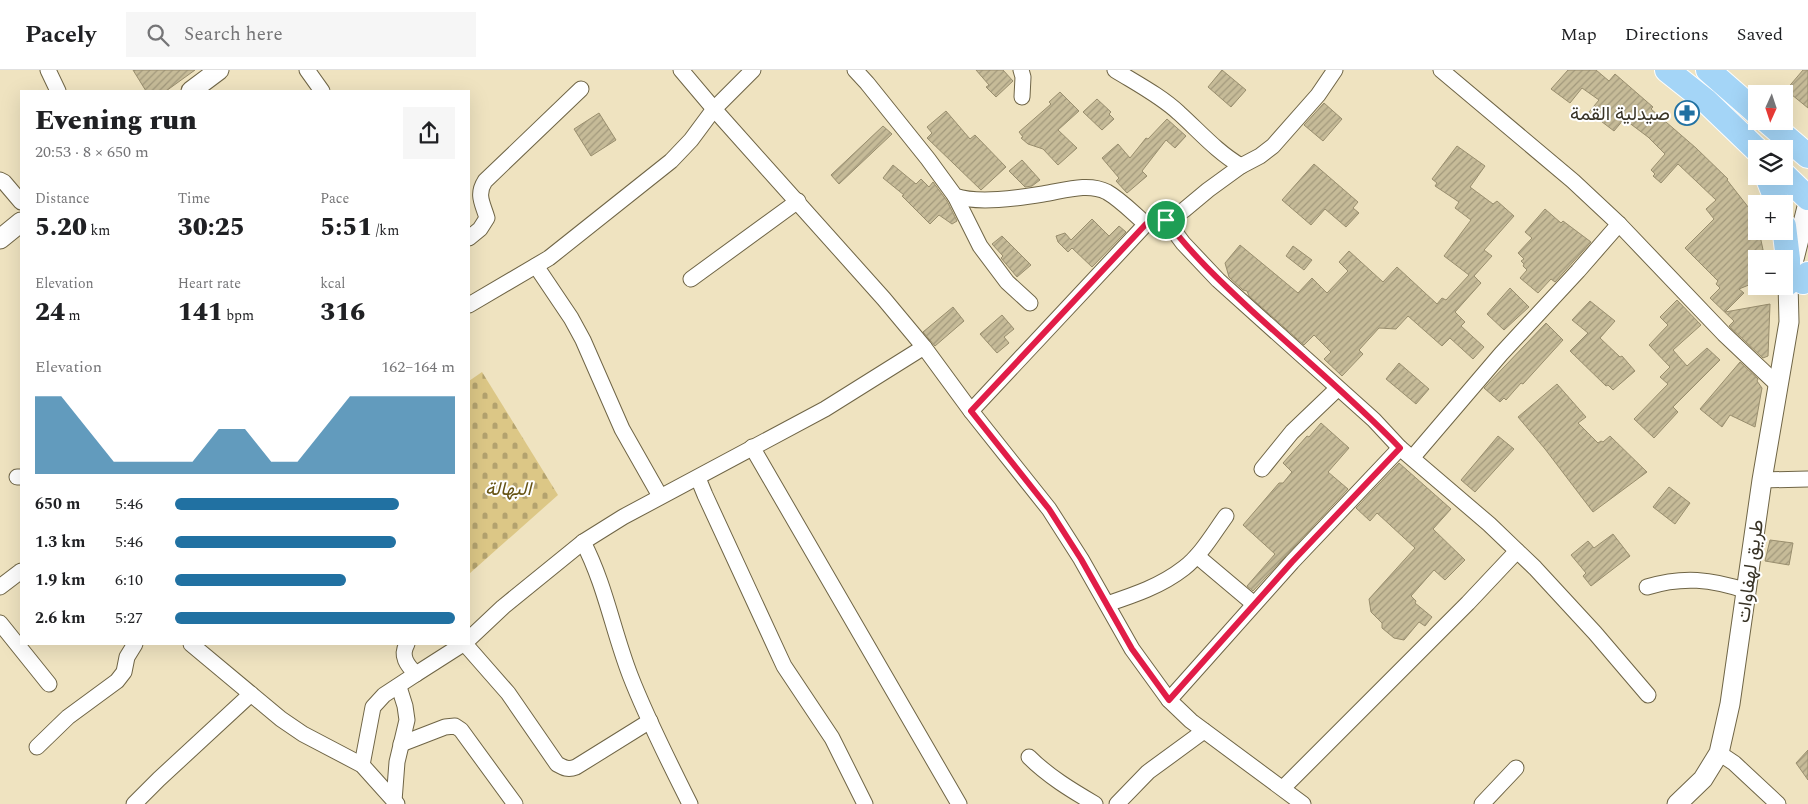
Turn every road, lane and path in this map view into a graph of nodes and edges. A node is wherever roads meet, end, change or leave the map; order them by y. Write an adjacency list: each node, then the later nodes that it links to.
1 (48, 70): 14 (street)
2 (219, 70): 15 (street)
3 (307, 70): 16 (street)
4 (681, 70): 19 (street)
5 (753, 70): 19 (street)
6 (855, 70): 28 (street)
7 (1021, 70): 17 (street)
8 (1115, 70): 25 (street)
9 (1335, 70): 25 (street)
10 (1441, 70): 36 (street)
11 (1668, 70): 23 (main road)
12 (1708, 70): 18 (main road)
13 (581, 89): 37 (street)
14 (58, 90)
15 (192, 90)
16 (321, 90)
17 (1022, 97)
18 (1748, 104)
19 (714, 109): 31 (street); 40 (street)
20 (1793, 127): 22 (main road)
21 (1778, 130): 24 (main road)
22 (1808, 132)
23 (1748, 141)
24 (1808, 156)
25 (1241, 166): 33 (street)
26 (0, 180): 30 (street)
27 (1793, 184): 29 (main road)
28 (955, 196): 35 (street); 43 (street)
29 (1808, 198)
30 (20, 201)
31 (798, 202): 42 (street); 45 (street)
32 (1808, 203): 41 (street, طريق لهفاوات)
33 (1166, 220): 35 (street); 47 (street)
34 (20, 223): 38 (street)
35 (1146, 224): 48 (street)
36 (1619, 224): 46 (street); 51 (street)
37 (470, 237)
38 (0, 239)
39 (1786, 240): 41 (main road)
40 (536, 266): 44 (street); 56 (street)
41 (1802, 276): 46 (street, طريق لهفاوات)
42 (691, 279)
43 (1030, 303)
44 (470, 304)
45 (924, 347): 48 (street); 49 (street)
46 (1779, 386): 55 (street, طريق لهفاوات)
47 (1337, 389): 50 (street); 52 (street)
48 (971, 411): 65 (street)
49 (752, 447): 53 (street); 94 (street)
50 (1400, 448): 51 (street); 66 (street)
51 (1412, 457): 59 (street)
52 (1262, 469)
53 (698, 478): 56 (street); 93 (street)
54 (1808, 479): 55 (street)
55 (1762, 480): 64 (street, طريق لهفاوات)
56 (660, 496): 58 (street)
57 (1226, 516): 60 (street)
58 (583, 542): 68 (street); 80 (street)
59 (1516, 551): 78 (street); 88 (street)
60 (1197, 556): 65 (street); 66 (street)
61 (20, 572): 62 (street)
62 (0, 587)
63 (1647, 587): 64 (street)
64 (1747, 591): 84 (street, طريق لهفاوات)
65 (1107, 604): 79 (street)
66 (1254, 604): 79 (street)
67 (0, 623): 75 (street)
68 (470, 638)
69 (134, 645): 83 (street)
70 (193, 645): 77 (street)
71 (406, 645): 74 (street)
72 (462, 645): 74 (street)
73 (465, 645): 80 (street)
74 (416, 674): 76 (street)
75 (49, 684)
76 (399, 687): 82 (street); 86 (street)
77 (250, 694): 86 (street); 90 (street)
78 (1648, 695)
79 (1169, 700): 81 (street)
80 (650, 721): 92 (street)
81 (1204, 731): 88 (street); 96 (street)
82 (400, 744): 89 (street); 91 (street)
83 (37, 747)
84 (1719, 753): 99 (street, طريق لهفاوات); 100 (street)
85 (1029, 757): 95 (street)
86 (362, 765): 89 (street)
87 (1516, 768): 98 (street)
88 (1283, 788): 97 (street)
89 (396, 802)
90 (134, 804)
91 (515, 804)
92 (690, 804)
93 (865, 804)
94 (959, 804)
95 (1095, 804)
96 (1117, 804)
97 (1303, 804)
98 (1482, 804)
99 (1677, 804)
100 (1778, 804)

